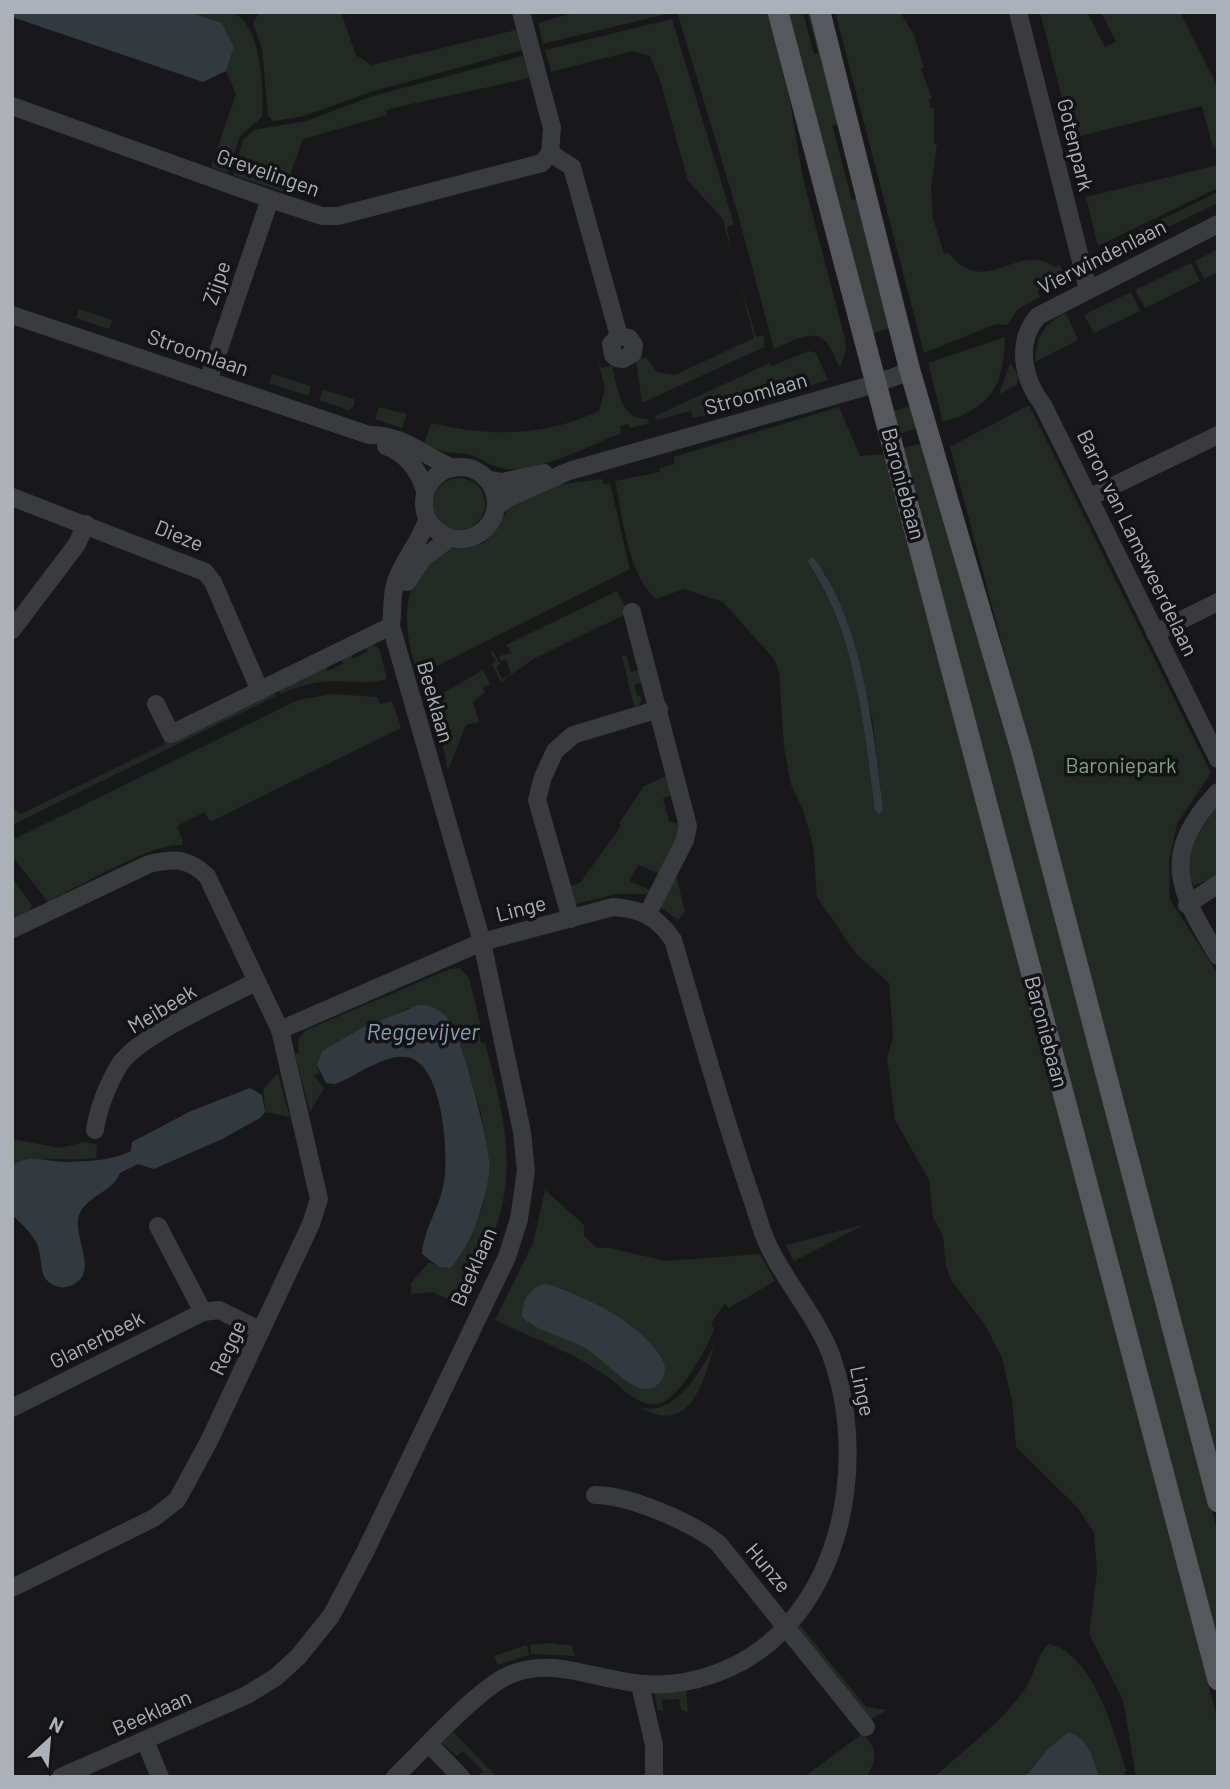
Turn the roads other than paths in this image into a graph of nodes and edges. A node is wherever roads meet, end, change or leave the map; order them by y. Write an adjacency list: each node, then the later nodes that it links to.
1 (521, 12): 6 (street)
2 (778, 12): 14 (main road, Baroniebaan)
3 (820, 12): 12 (main road, Baroniebaan)
4 (1018, 12): 9 (street, Gotenpark)
5 (12, 106): 7 (street, Grevelingen)
6 (550, 153): 7 (street, Grevelingen); 11 (street)
7 (270, 198): 13 (street, Zijpe)
8 (1218, 224): 9 (street, Vierwindenlaan)
9 (1088, 289): 15 (street, Vierwindenlaan)
10 (12, 315): 13 (street, Stroomlaan)
11 (619, 336)
12 (910, 371): 14 (street); 54 (main road, Baroniebaan)
13 (208, 381): 16 (street, Stroomlaan)
14 (876, 384): 19 (street, Stroomlaan); 57 (main road, Baroniebaan)
15 (1030, 389): 23 (street, Baron van Lamsweerdelaan)
16 (369, 435): 18 (street, Stroomlaan); 21 (street, Stroomlaan)
17 (1218, 435): 23 (street)
18 (453, 468): 20 (street); 21 (street)
19 (569, 471): 20 (street, Stroomlaan); 24 (street, Stroomlaan)
20 (486, 479): 24 (street)
21 (425, 491): 25 (street)
22 (12, 497): 26 (street, Dieze)
23 (1090, 497): 33 (street, Baron van Lamsweerdelaan)
24 (496, 507): 27 (street)
25 (427, 520): 27 (street); 29 (street, Beeklaan)
26 (86, 524): 32 (street); 34 (street, Dieze)
27 (450, 538): 29 (street, Beeklaan)
28 (1218, 602): 33 (street)
29 (394, 603): 31 (street, Beeklaan)
30 (632, 612): 36 (street)
31 (391, 626): 34 (street); 44 (street, Beeklaan)
32 (12, 630)
33 (1155, 632): 37 (street, Baron van Lamsweerdelaan)
34 (260, 691): 35 (street)
35 (156, 704)
36 (659, 709): 41 (street); 42 (street)
37 (1218, 758)
38 (1218, 792): 40 (street)
39 (1218, 884): 40 (street)
40 (1188, 905): 45 (street)
41 (647, 915): 42 (street, Linge); 56 (street, Linge)
42 (571, 919): 44 (street, Linge)
43 (12, 929): 46 (street, Regge)
44 (482, 942): 47 (street); 60 (street, Beeklaan)
45 (1218, 956)
46 (255, 982): 47 (street, Regge); 48 (street, Meibeek)
47 (280, 1030): 51 (street, Regge)
48 (95, 1130)
49 (158, 1226): 50 (street)
50 (202, 1312): 51 (street); 52 (street, Glanerbeek)
51 (261, 1331): 55 (street, Regge)
52 (12, 1408)
53 (596, 1495): 56 (street, Hunze)
54 (1218, 1502)
55 (12, 1588)
56 (788, 1627): 58 (street, Linge); 59 (street, Hunze)
57 (1218, 1680)
58 (639, 1685): 61 (street, Linge); 66 (street)
59 (866, 1727)
60 (145, 1741): 62 (street, Beeklaan); 63 (street)
61 (429, 1744): 64 (street, Linge); 65 (street)
62 (61, 1777)
63 (160, 1777)
64 (395, 1777)
65 (461, 1777)
66 (654, 1777)

